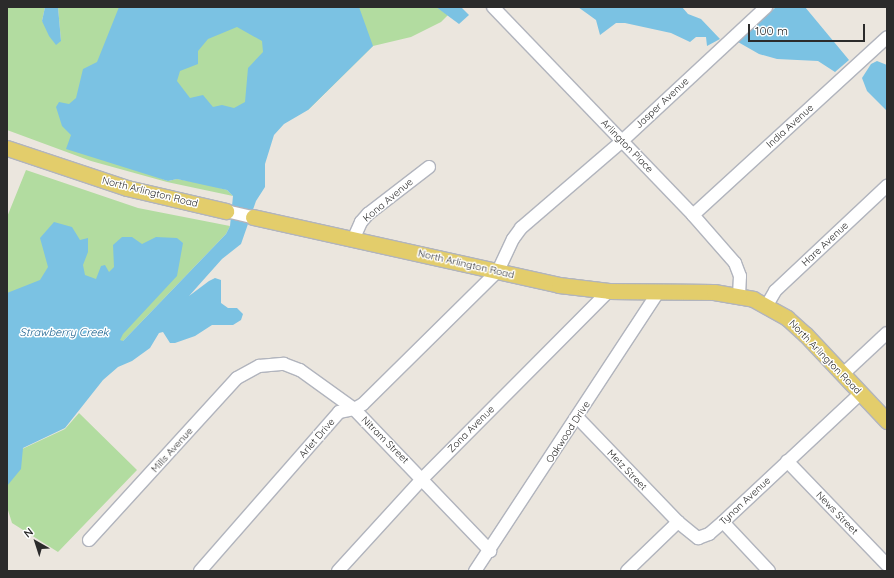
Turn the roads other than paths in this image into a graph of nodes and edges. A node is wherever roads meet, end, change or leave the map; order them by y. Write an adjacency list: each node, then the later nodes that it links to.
1 (493, 7): 4 (street, Arlington Place)
2 (766, 7): 4 (street, Jasper Avenue)
3 (887, 37): 9 (street, India Avenue)
4 (622, 141): 9 (street, Arlington Place); 12 (street, Jasper Avenue)
5 (7, 148): 8 (main road, North Arlington Road)
6 (429, 167): 11 (street, Kona Avenue)
7 (887, 186): 16 (street, Hare Avenue)
8 (226, 211): 10 (street, North Arlington Road)
9 (693, 215): 15 (street, Arlington Place)
10 (253, 217): 11 (main road, North Arlington Road)
11 (353, 240): 12 (main road, North Arlington Road)
12 (498, 271): 13 (main road, North Arlington Road); 21 (street, Arlet Drive)
13 (609, 291): 14 (main road, North Arlington Road); 25 (street, Zona Avenue)
14 (659, 291): 15 (main road, North Arlington Road); 22 (street, Oakwood Drive)
15 (739, 296): 16 (main road, North Arlington Road)
16 (767, 305): 19 (main road, North Arlington Road)
17 (887, 333): 19 (street)
18 (260, 366): 21 (street, Nitram Street); 28 (street, Mills Avenue)
19 (843, 374): 20 (main road, North Arlington Road)
20 (861, 393): 23 (main road, North Arlington Road); 24 (street, Tynan Avenue)
21 (354, 409): 25 (street, Nitram Street); 31 (street, Arlet Drive)
22 (577, 418): 26 (street, Metz Street); 29 (street, Oakwood Drive)
23 (887, 421)
24 (787, 461): 27 (street, Tynan Avenue); 30 (street, News Street)
25 (423, 478): 29 (street, Nitram Street); 32 (street, Zona Avenue)
26 (678, 522): 27 (street, Tynan Avenue); 34 (street)
27 (723, 522): 35 (street)
28 (89, 540)
29 (490, 551): 33 (street, Oakwood Drive)
30 (887, 565)
31 (200, 571)
32 (338, 571)
33 (474, 571)
34 (628, 571)
35 (769, 571)

